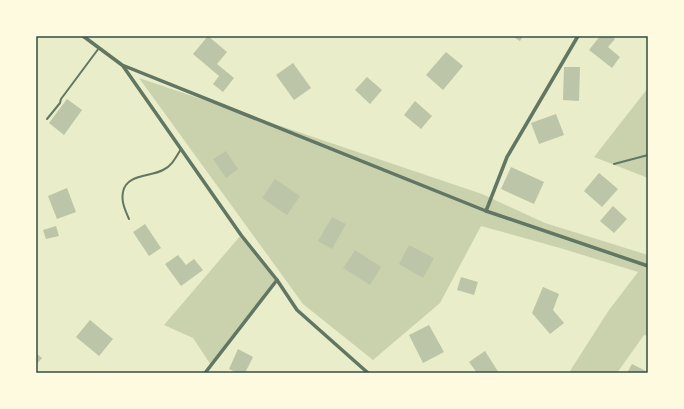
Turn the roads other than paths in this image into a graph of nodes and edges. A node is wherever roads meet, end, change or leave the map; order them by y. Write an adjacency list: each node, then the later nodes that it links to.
1 (83, 36): 3 (street)
2 (578, 36): 9 (street)
3 (99, 48): 4 (street); 5 (lane)
4 (122, 65): 6 (street); 9 (street)
5 (47, 119)
6 (181, 149): 10 (lane); 12 (street)
7 (648, 155): 8 (lane)
8 (614, 164)
9 (486, 211): 11 (street)
10 (129, 219)
11 (648, 266)
12 (277, 280): 13 (street); 14 (street)
13 (205, 373)
14 (368, 373)

